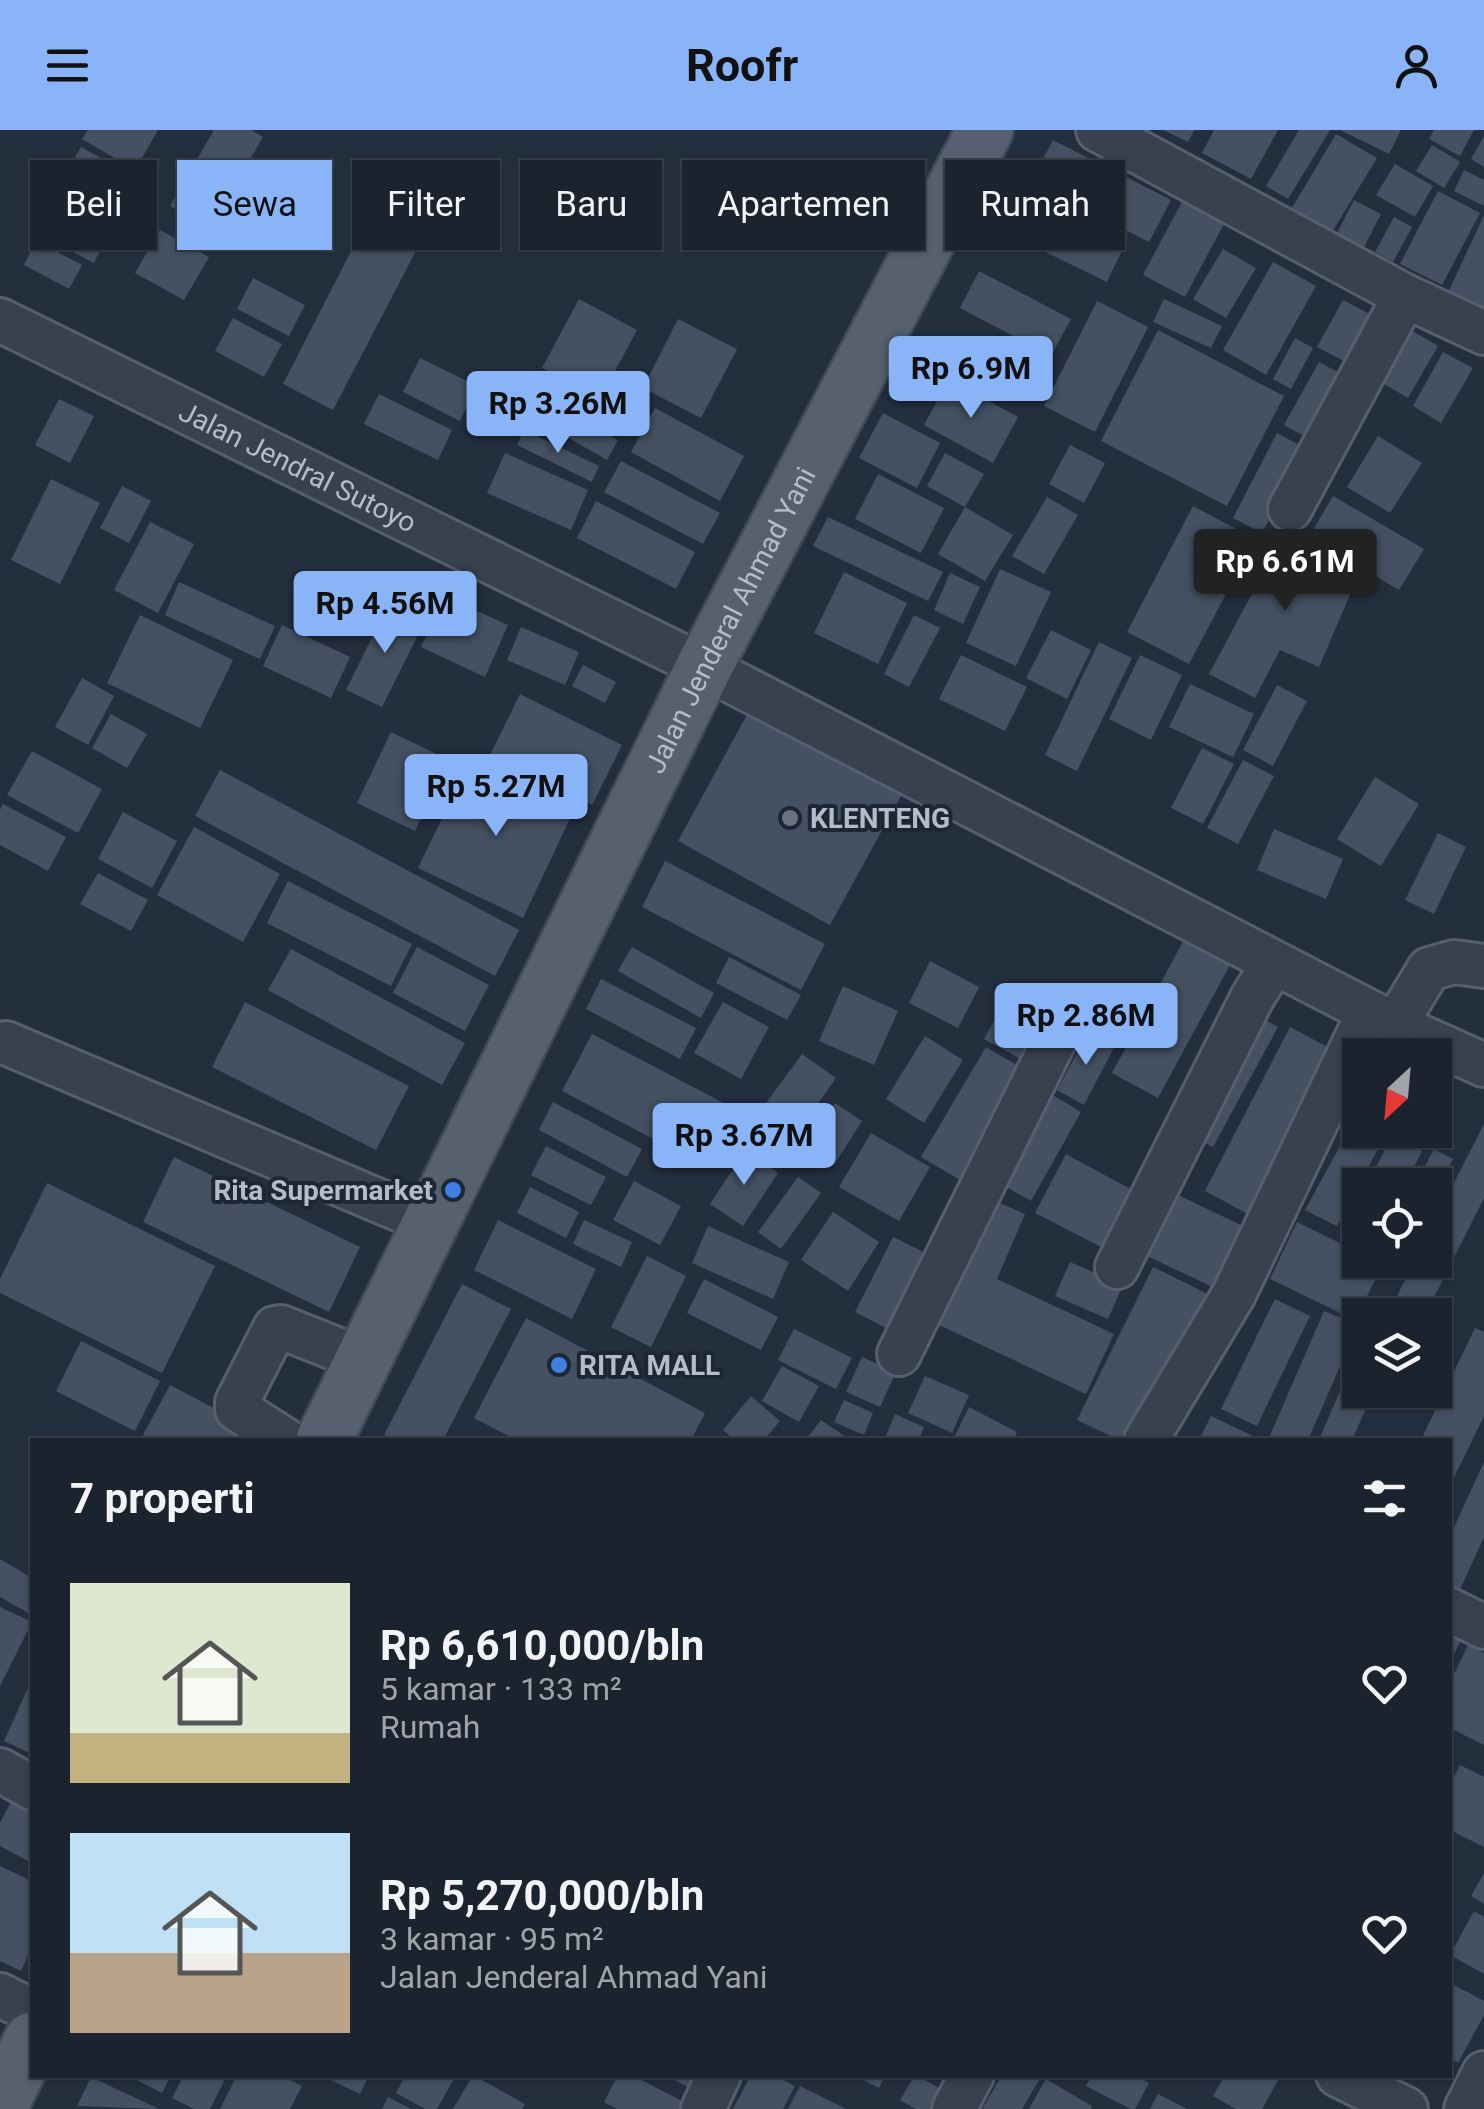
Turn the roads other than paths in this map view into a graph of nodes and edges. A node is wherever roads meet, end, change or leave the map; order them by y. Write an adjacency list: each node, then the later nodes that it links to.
1 (985, 130): 7 (main road, Jalan Jenderal Ahmad Yani)
2 (1098, 130): 3 (street)
3 (1405, 296): 5 (street); 6 (street)
4 (0, 320): 7 (street, Jalan Jendral Sutoyo)
5 (1484, 333)
6 (1290, 509)
7 (704, 667): 8 (street, Jalan Jendral Sutoyo); 14 (main road, Jalan Jenderal Ahmad Yani)
8 (1274, 963): 11 (street, Jalan Jendral Sutoyo); 15 (street)
9 (1484, 966): 11 (street)
10 (1066, 1017): 16 (street)
11 (1382, 1018): 13 (street, Jalan Jendral Sutoyo); 20 (street)
12 (6, 1042): 14 (street)
13 (1484, 1066)
14 (431, 1223): 17 (main road, Jalan Jenderal Ahmad Yani)
15 (1117, 1267)
16 (899, 1354)
17 (364, 1360): 18 (street); 19 (main road, Jalan Jenderal Ahmad Yani)
18 (281, 1438)
19 (325, 1438)
20 (1147, 1438)
21 (1452, 1611): 22 (street)
22 (1484, 1627)
23 (0, 1770): 24 (street)
24 (30, 1787)
25 (0, 1994): 26 (street)
26 (30, 2010)
27 (30, 2044): 32 (main road)
28 (1484, 2073): 36 (street)
29 (718, 2078): 33 (street)
30 (970, 2078): 34 (street)
31 (1344, 2078): 35 (street)
32 (0, 2106)
33 (703, 2109)
34 (954, 2109)
35 (1406, 2109)
36 (1466, 2109)

